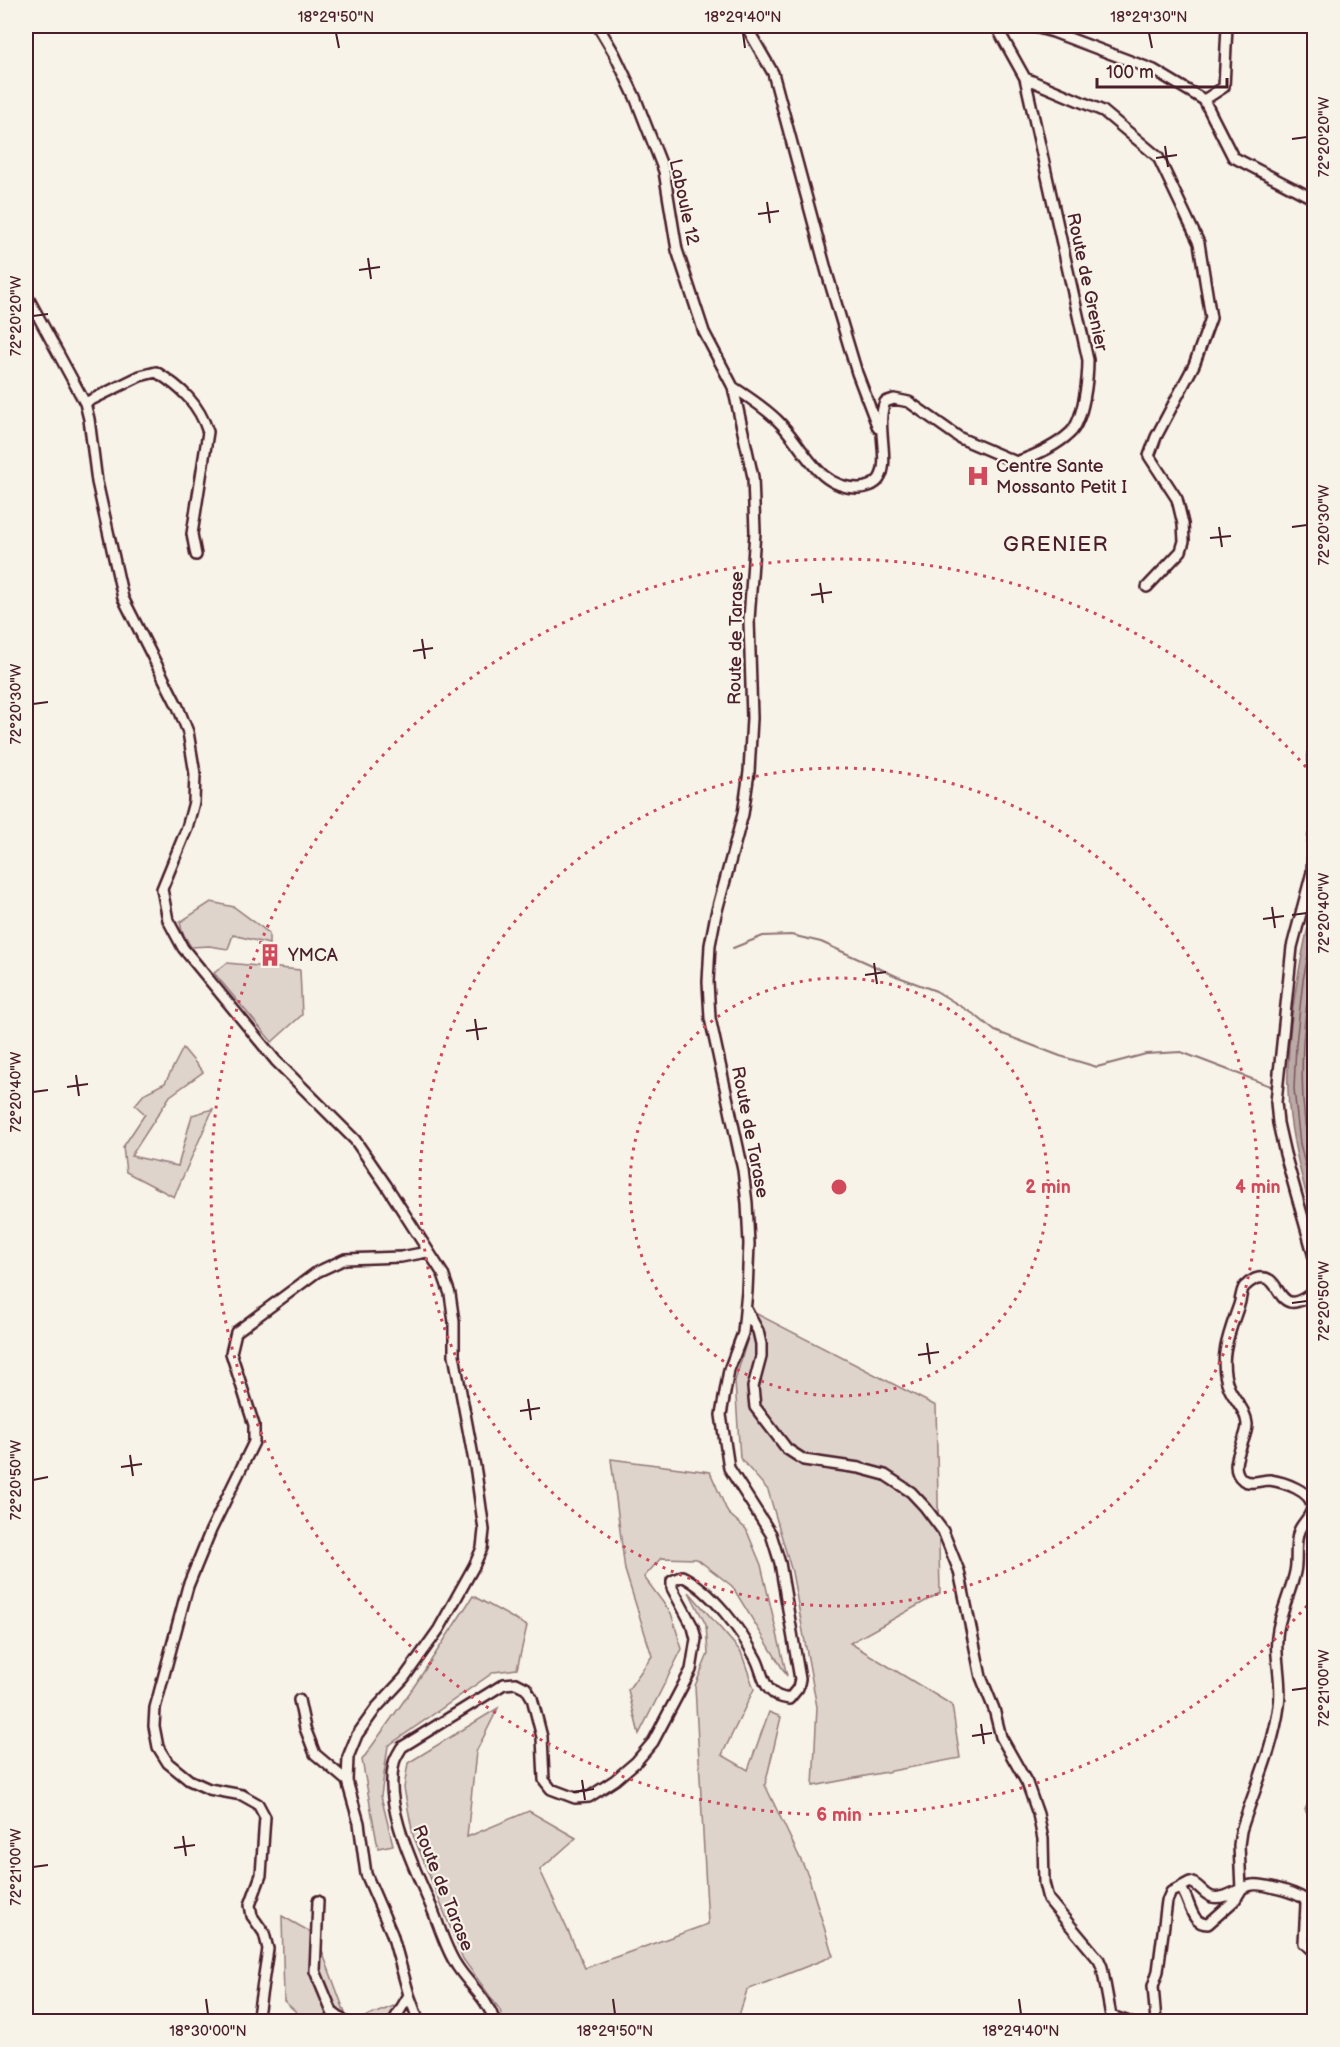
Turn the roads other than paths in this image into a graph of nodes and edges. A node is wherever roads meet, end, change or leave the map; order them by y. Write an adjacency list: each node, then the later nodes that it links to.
1 (598, 26): 10 (street, Laboule 12)
2 (746, 26): 12 (street)
3 (996, 26): 6 (street, Route de Grenier)
4 (1031, 26): 7 (street)
5 (1227, 26): 7 (street)
6 (1025, 78): 12 (street, Route de Grenier); 14 (street)
7 (1204, 100): 8 (street)
8 (1314, 199)
9 (26, 294): 11 (street)
10 (733, 387): 12 (street, Route de Grenier); 21 (street, Route de Tarase)
11 (85, 403): 13 (street); 18 (street)
12 (881, 436)
13 (196, 555)
14 (1147, 587)
15 (1314, 751): 16 (street)
16 (1314, 761)
17 (1314, 836): 19 (street)
18 (427, 1252): 23 (street); 29 (street)
19 (1314, 1257)
20 (1314, 1291): 25 (street)
21 (746, 1309): 33 (street, Route de Tarase); 34 (street)
22 (299, 1700): 23 (street)
23 (347, 1781): 28 (street)
24 (1177, 1889): 25 (street); 25 (street); 35 (street)
25 (1240, 1890): 27 (street)
26 (318, 1902): 30 (street)
27 (1314, 1951)
28 (409, 1995): 31 (street); 32 (street)
29 (256, 2022)
30 (345, 2022)
31 (393, 2022)
32 (418, 2022)
33 (495, 2022)
34 (1129, 2022)
35 (1156, 2022)

